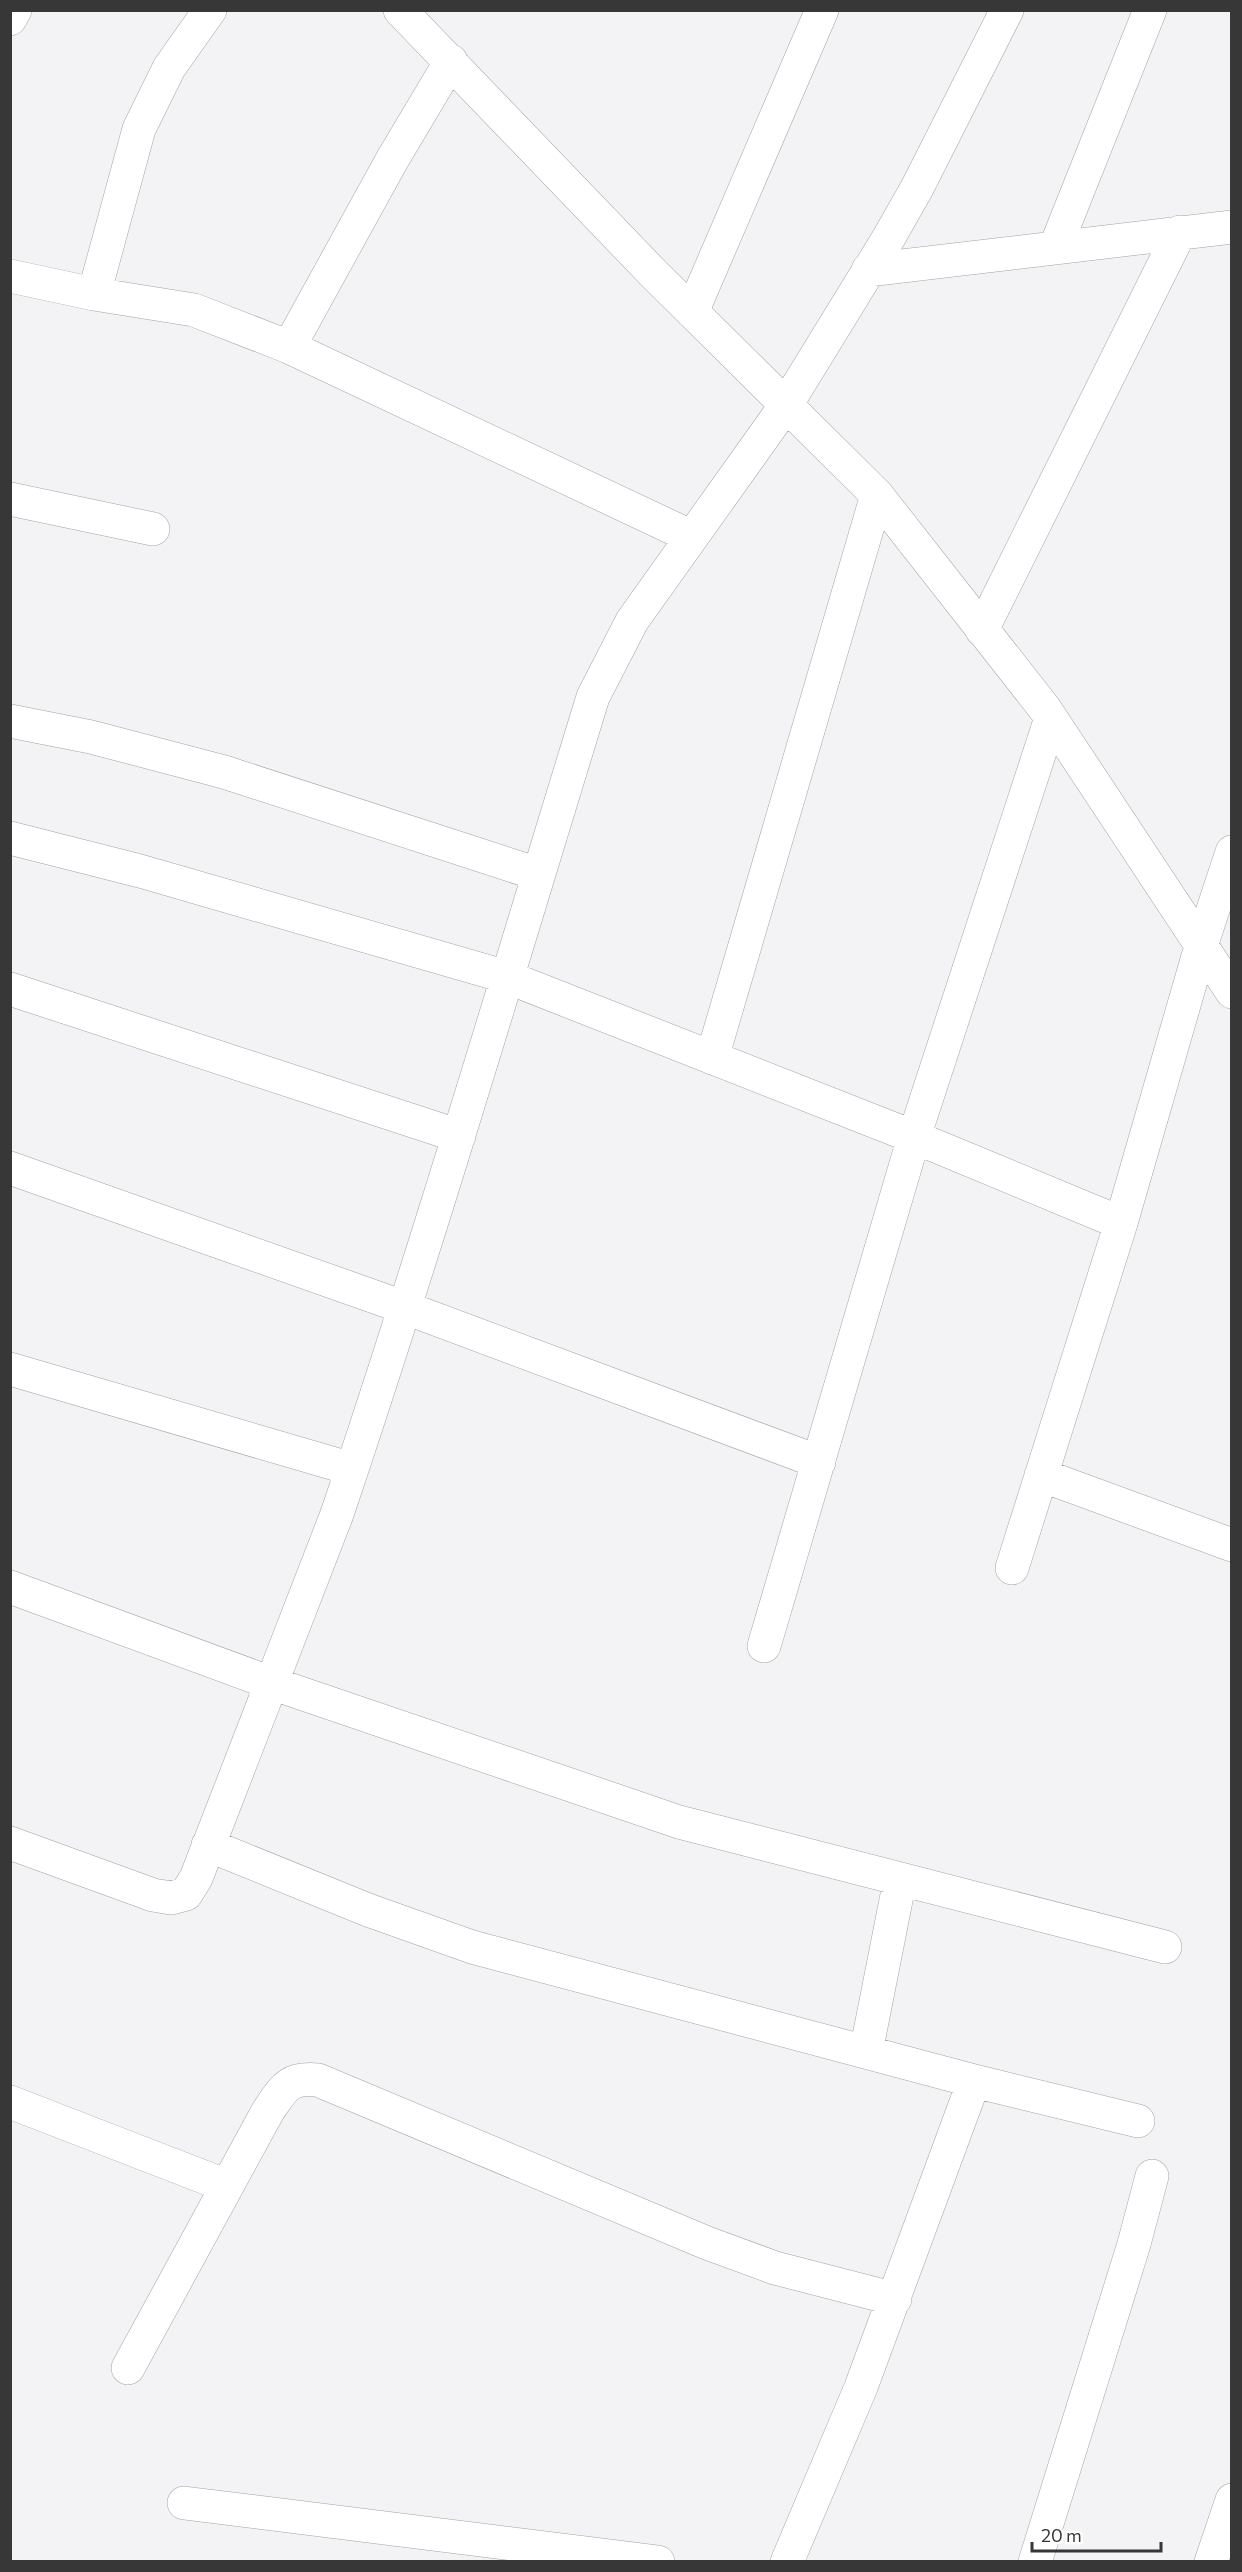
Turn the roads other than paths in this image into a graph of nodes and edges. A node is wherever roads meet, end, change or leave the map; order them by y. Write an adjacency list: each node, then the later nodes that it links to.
1 (15, 10): 7 (street)
2 (210, 10): 14 (street)
3 (400, 10): 8 (street)
4 (822, 10): 15 (street)
5 (1007, 10): 12 (street)
6 (1150, 10): 11 (street)
7 (10, 20)
8 (451, 61): 15 (street); 16 (street)
9 (1232, 227): 10 (street)
10 (1180, 232): 11 (street); 22 (street)
11 (1055, 248): 12 (street)
12 (868, 270): 17 (street)
13 (10, 276): 14 (street)
14 (94, 294): 16 (street)
15 (692, 312): 17 (street)
16 (289, 348): 21 (street)
17 (786, 405): 18 (street); 21 (street)
18 (877, 495): 22 (street); 32 (street)
19 (10, 499): 20 (street)
20 (153, 529)
21 (692, 537): 27 (street)
22 (982, 630): 23 (street)
23 (1051, 718): 28 (street); 34 (street)
24 (10, 721): 27 (street)
25 (10, 838): 29 (street)
26 (1232, 852): 28 (street)
27 (538, 874): 29 (street)
28 (1201, 946): 31 (street); 36 (street)
29 (507, 977): 32 (street); 33 (street)
30 (10, 989): 33 (street)
31 (1232, 992)
32 (712, 1058): 34 (street)
33 (459, 1136): 37 (street)
34 (914, 1137): 36 (street); 39 (street)
35 (10, 1168): 37 (street)
36 (1121, 1223): 41 (street)
37 (406, 1308): 39 (street); 40 (street)
38 (10, 1369): 40 (street)
39 (819, 1462): 45 (street)
40 (352, 1469): 46 (street)
41 (1041, 1475): 42 (street); 43 (street)
42 (1232, 1545)
43 (1012, 1568)
44 (10, 1587): 46 (street)
45 (764, 1646)
46 (272, 1683): 48 (street); 49 (street)
47 (10, 1843): 48 (street)
48 (208, 1845): 51 (street)
49 (900, 1880): 50 (street); 51 (street)
50 (1165, 1947)
51 (866, 2052): 52 (street)
52 (974, 2081): 54 (street); 57 (street)
53 (10, 2102): 56 (street)
54 (1138, 2121)
55 (1152, 2176): 63 (street)
56 (227, 2186): 57 (street); 58 (street)
57 (895, 2299): 62 (street)
58 (128, 2368)
59 (1232, 2500): 64 (street)
60 (183, 2503): 61 (street)
61 (658, 2562)
62 (787, 2562)
63 (1035, 2562)
64 (1211, 2562)

